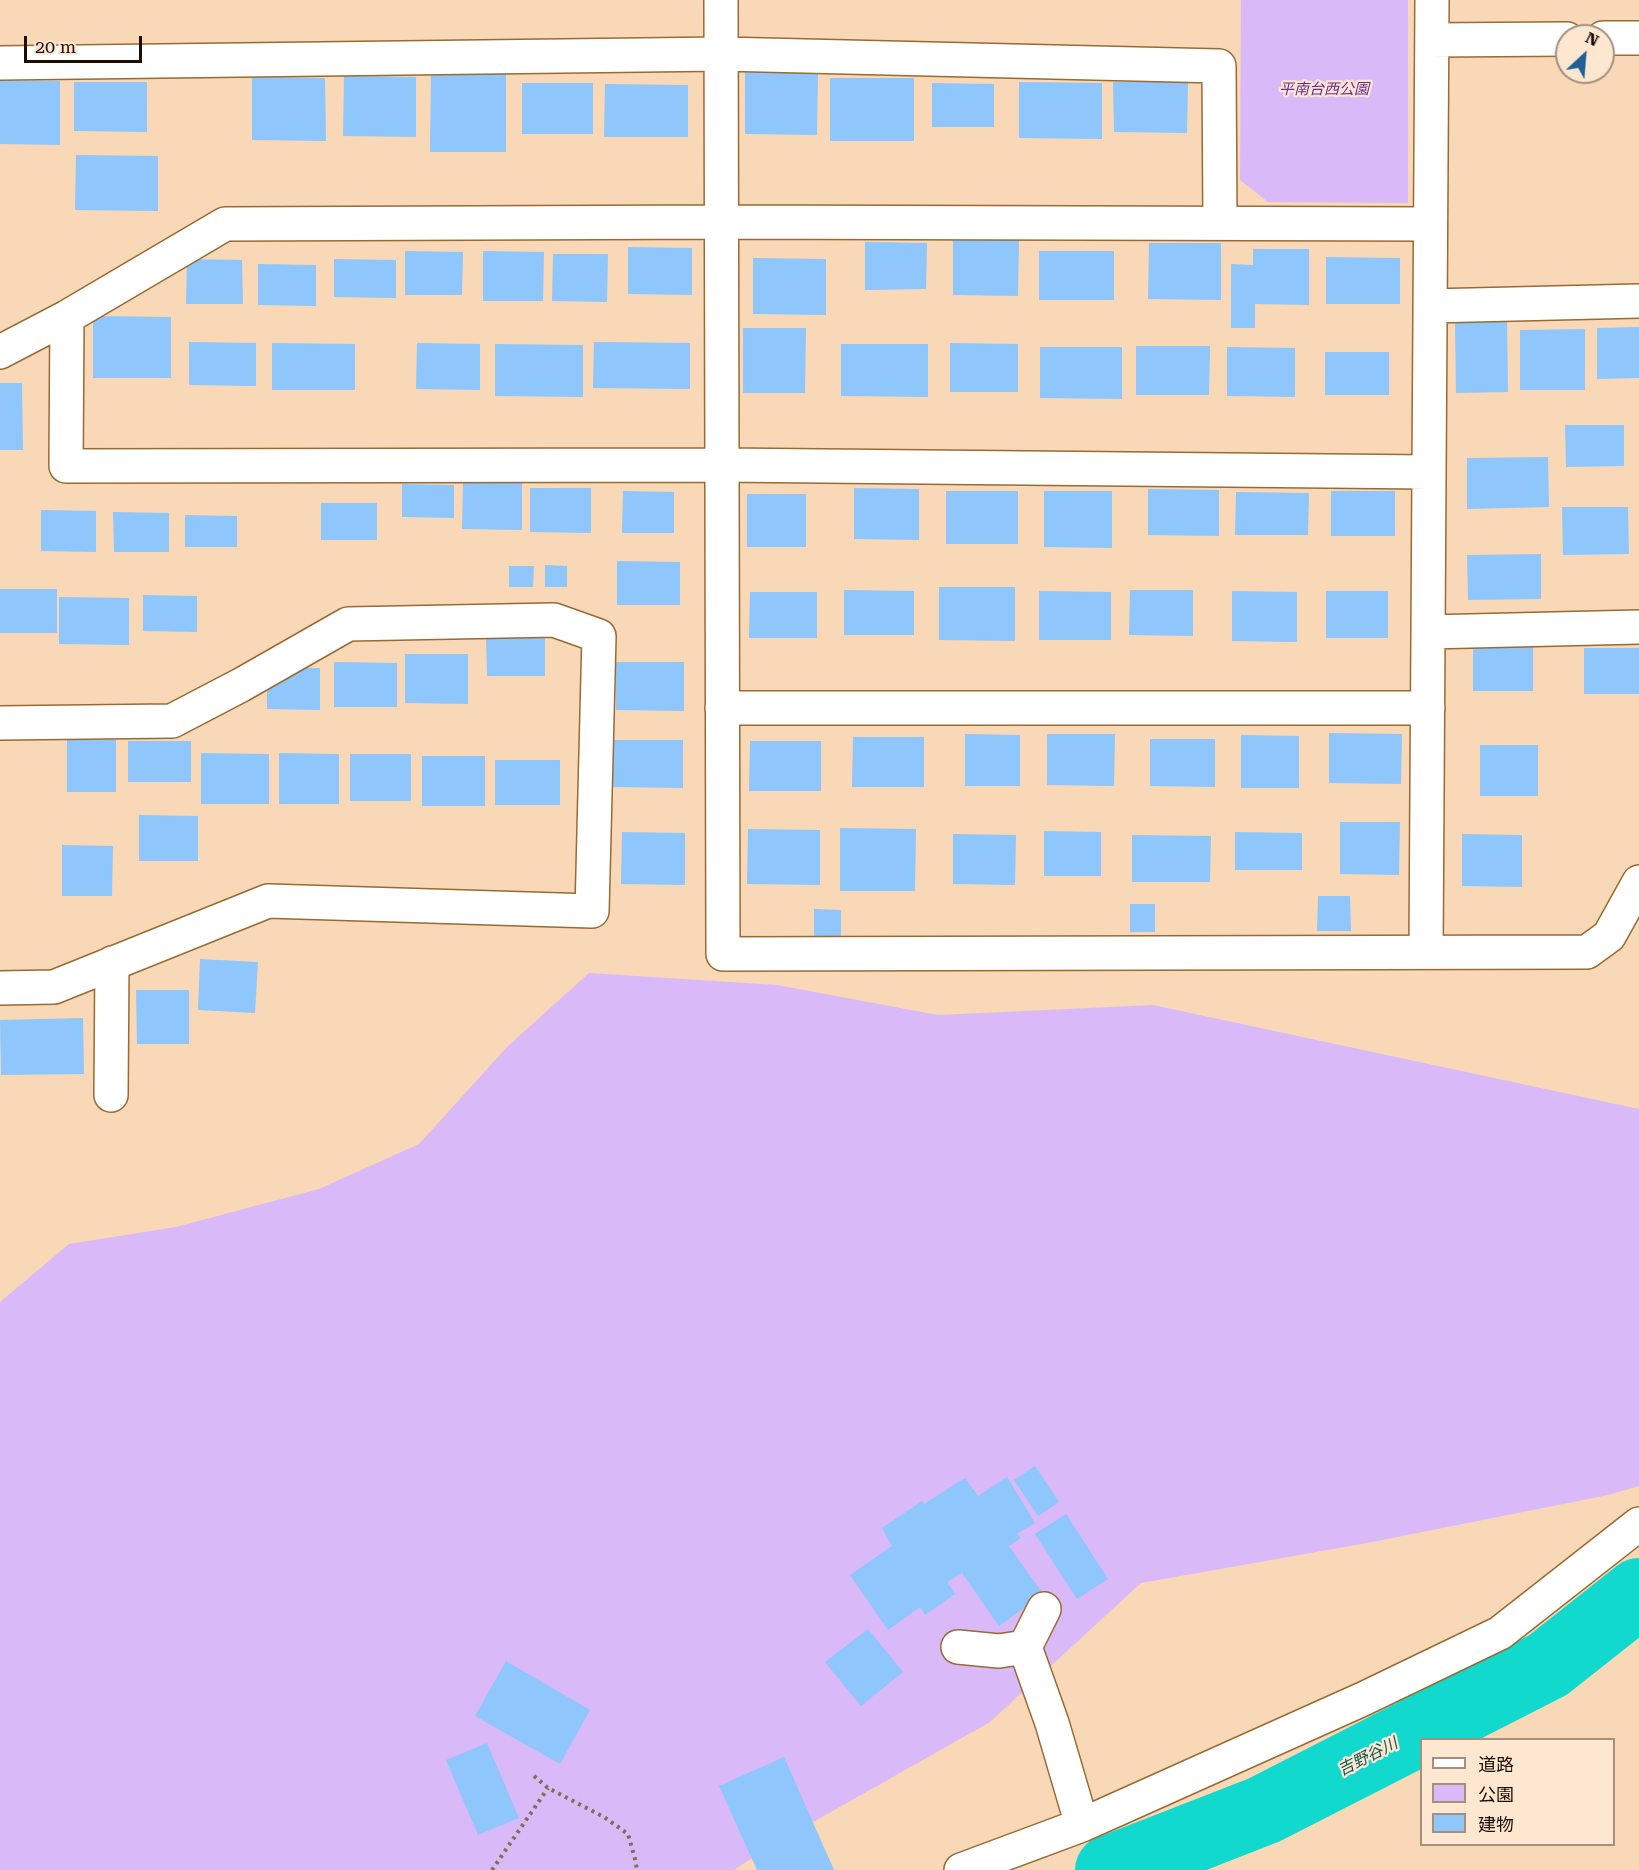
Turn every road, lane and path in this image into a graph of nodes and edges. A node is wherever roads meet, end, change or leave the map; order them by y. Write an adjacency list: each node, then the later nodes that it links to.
1 (721, 0): 7 (street)
2 (1432, 0): 6 (street)
3 (1615, 38): 4 (street)
4 (1639, 38)
5 (1555, 39): 6 (street)
6 (1432, 40): 11 (street)
7 (722, 54): 8 (street); 9 (street); 10 (street)
8 (0, 63)
9 (721, 222): 10 (street); 14 (street); 16 (street)
10 (1220, 223): 11 (street)
11 (1430, 224): 13 (street)
12 (1639, 301): 13 (street)
13 (1430, 306): 17 (street)
14 (67, 317): 15 (street); 16 (street)
15 (0, 352)
16 (722, 465): 17 (street); 20 (street)
17 (1429, 472): 19 (street)
18 (1639, 627): 19 (street)
19 (1428, 632): 21 (street)
20 (722, 708): 21 (street); 24 (street)
21 (1428, 708): 24 (street)
22 (0, 723): 25 (street)
23 (1639, 882): 24 (street)
24 (1426, 951)
25 (112, 963): 26 (street); 27 (street)
26 (0, 988)
27 (111, 1095)
28 (1639, 1524): 34 (street)
29 (1044, 1609): 31 (street)
30 (958, 1647): 31 (street)
31 (1025, 1647): 34 (street)
32 (534, 1776): 33 (path)
33 (548, 1788): 35 (path); 36 (path)
34 (1082, 1825): 37 (street)
35 (492, 1870)
36 (636, 1870)
37 (961, 1870)

